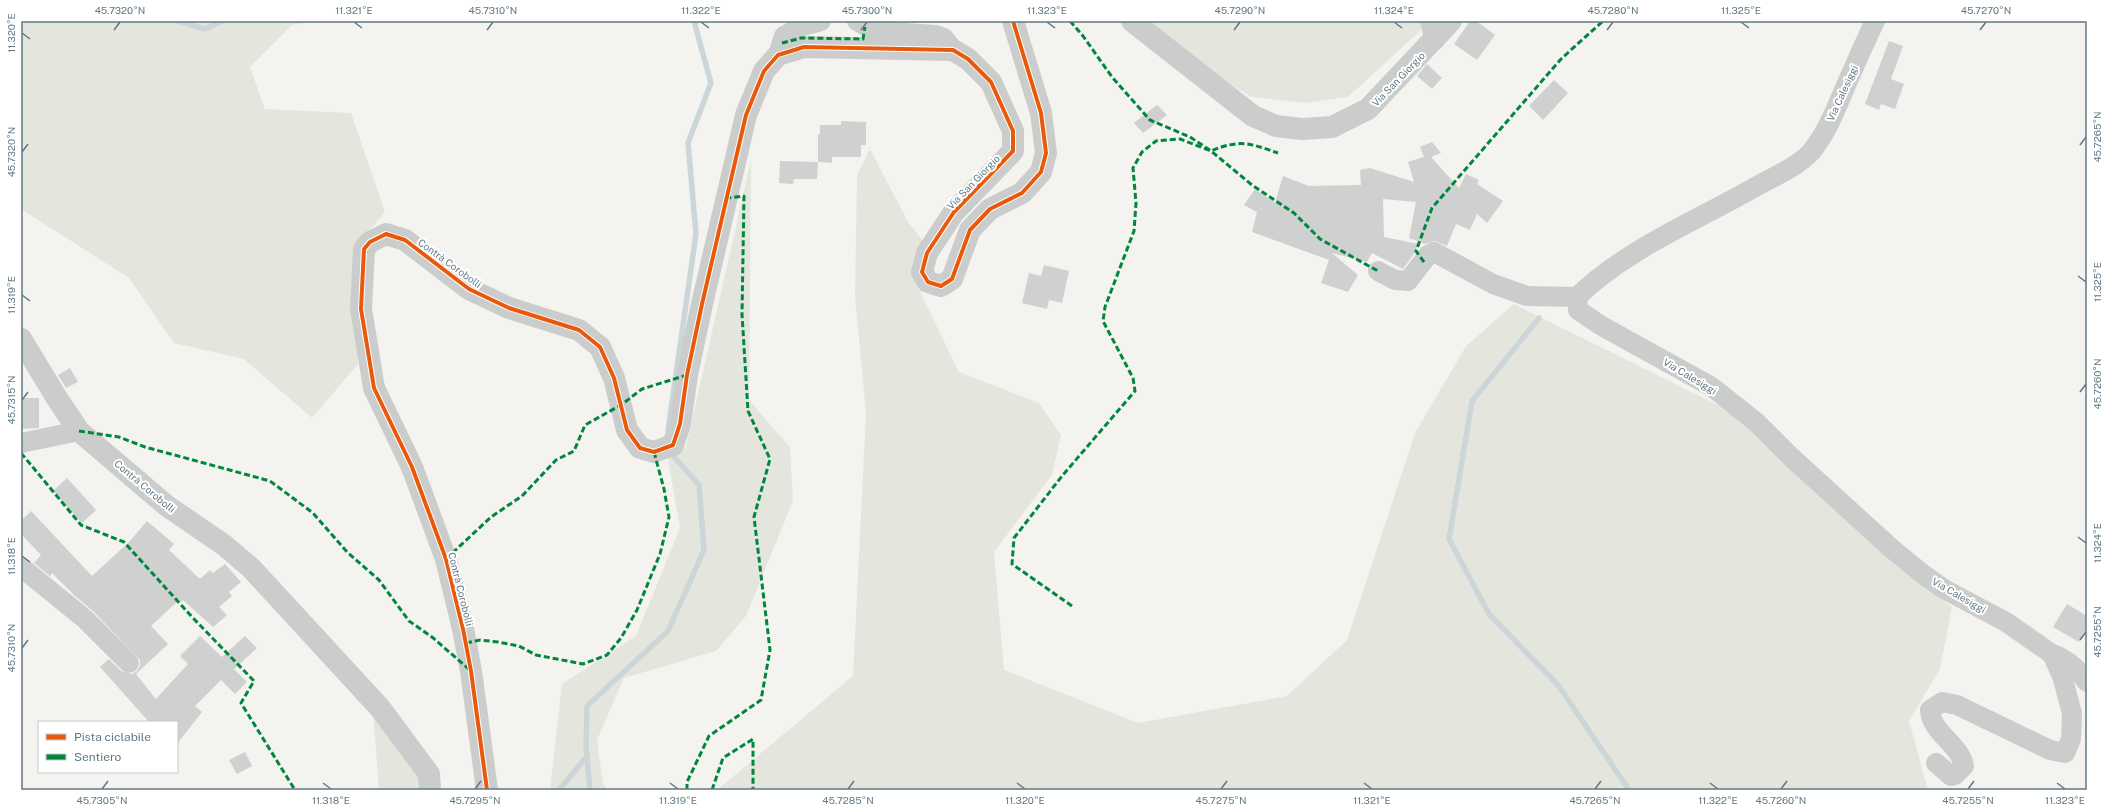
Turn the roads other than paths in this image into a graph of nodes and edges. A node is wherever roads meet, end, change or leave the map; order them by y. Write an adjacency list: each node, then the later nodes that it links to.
1 (821, 21): 9 (street)
2 (857, 21): 8 (street)
3 (1013, 21): 8 (street, Via San Giorgio)
4 (1132, 21): 7 (street, Via San Giorgio)
5 (1451, 21): 7 (street, Via San Giorgio)
6 (1875, 21): 11 (street, Via Calesiggi)
7 (1433, 30)
8 (953, 50): 9 (street, Contrà Corobolli)
9 (778, 55): 21 (street, Contrà Corobolli)
10 (1378, 271): 11 (street)
11 (1577, 297): 16 (street, Via Calesiggi)
12 (21, 339): 13 (street, Contrà Corobolli)
13 (79, 431): 14 (street); 20 (street, Contrà Corobolli)
14 (21, 443)
15 (21, 567): 17 (street)
16 (2052, 654): 18 (street); 19 (street)
17 (129, 664)
18 (2087, 682)
19 (1936, 763)
20 (430, 790)
21 (487, 790)

